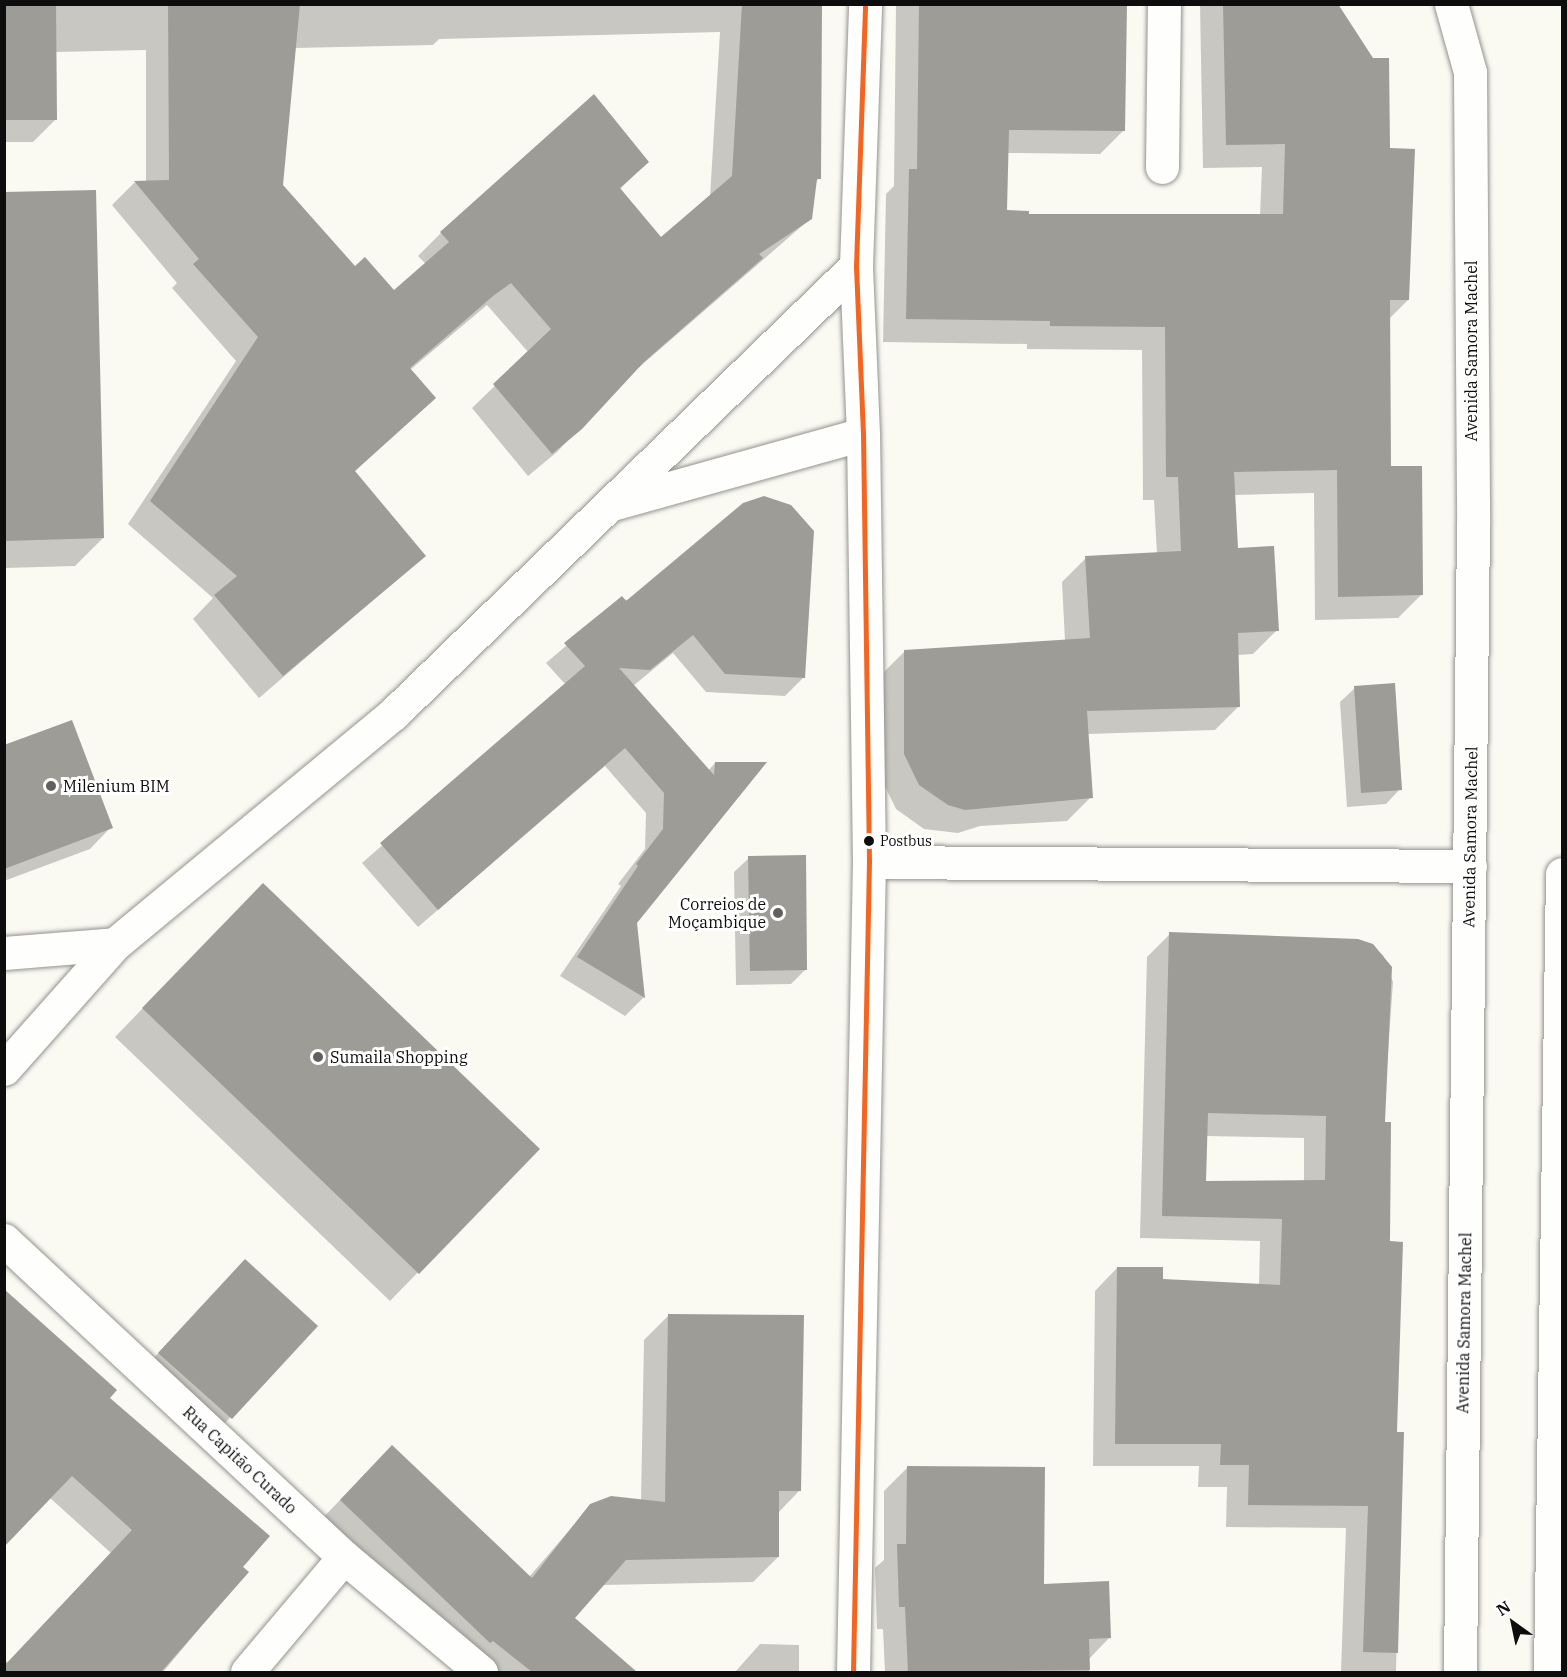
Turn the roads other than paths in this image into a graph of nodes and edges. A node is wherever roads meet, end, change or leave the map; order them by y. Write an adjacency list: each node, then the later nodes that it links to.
1 (865, 4): 5 (street)
2 (1164, 4): 4 (street)
3 (1451, 4): 9 (street, Avenida Samora Machel)
4 (1162, 167)
5 (856, 266): 6 (street); 7 (street)
6 (863, 434): 7 (street); 8 (street)
7 (612, 504): 11 (street)
8 (869, 862): 9 (street); 20 (street)
9 (1470, 866): 21 (street, Avenida Samora Machel)
10 (1563, 874): 15 (street)
11 (115, 944): 12 (street); 13 (street)
12 (4, 953)
13 (4, 1069)
14 (4, 1240): 17 (street, Rua Capitão Curado)
15 (1560, 1249): 16 (street)
16 (1558, 1467): 22 (street)
17 (344, 1557): 18 (street); 19 (street, Rua Capitão Curado)
18 (248, 1672)
19 (481, 1672)
20 (853, 1672)
21 (1460, 1672)
22 (1550, 1672)

